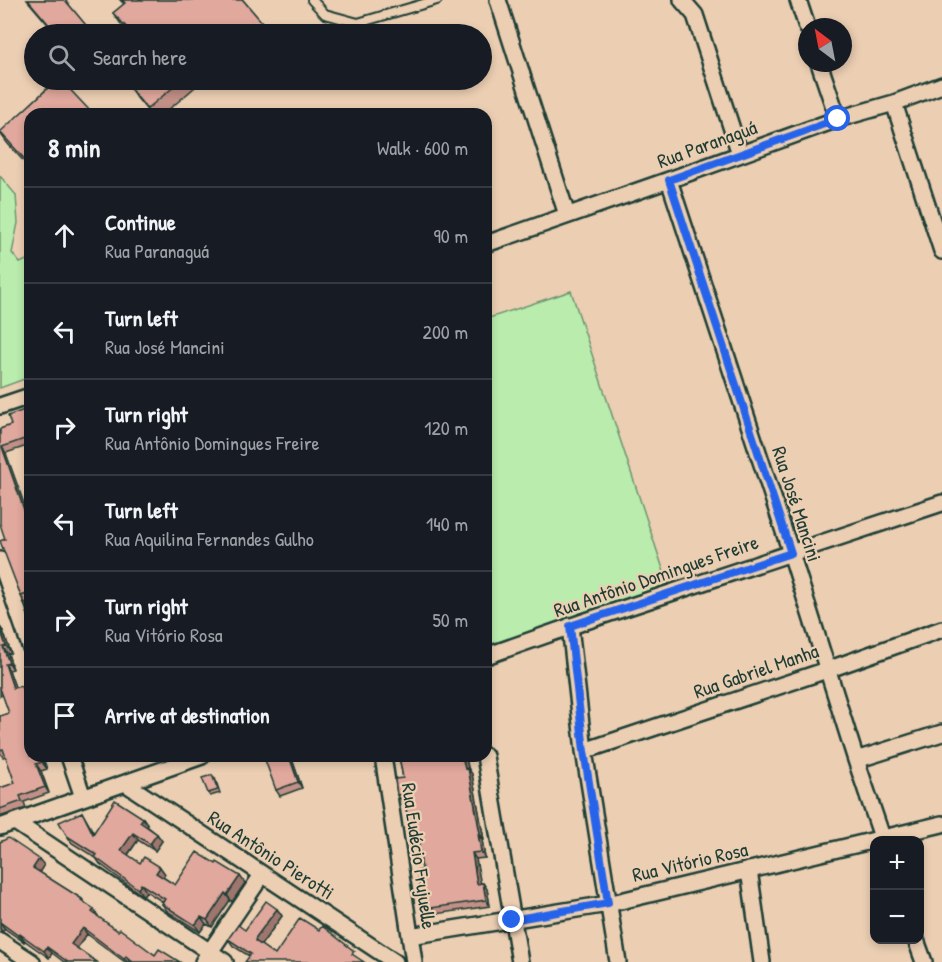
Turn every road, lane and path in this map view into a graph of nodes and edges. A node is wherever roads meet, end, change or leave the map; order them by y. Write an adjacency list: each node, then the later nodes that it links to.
1 (312, 0): 2 (lane)
2 (437, 0)
3 (498, 0): 13 (street)
4 (682, 0): 11 (street)
5 (798, 0): 6 (street)
6 (804, 18)
7 (822, 72): 10 (street)
8 (942, 85): 9 (street, Rua Paranaguá)
9 (894, 103): 10 (street, Rua Paranaguá); 15 (street)
10 (838, 119): 11 (street, Rua Paranaguá)
11 (740, 154): 12 (street, Rua Paranaguá)
12 (669, 180): 13 (street, Rua Paranaguá); 19 (street, Rua José Mancini)
13 (567, 215): 14 (street, Rua Paranaguá)
14 (492, 241)
15 (942, 251)
16 (24, 398): 17 (street)
17 (0, 406)
18 (942, 503): 19 (street, Rua Antônio Domingues Freire)
19 (791, 553): 21 (street, Rua Antônio Domingues Freire); 25 (street, Rua José Mancini)
20 (0, 560): 22 (street)
21 (570, 626): 24 (street, Rua Antônio Domingues Freire); 27 (street)
22 (24, 629)
23 (942, 629): 25 (street, Rua Gabriel Manha)
24 (492, 654)
25 (827, 669): 27 (street, Rua Gabriel Manha); 28 (street, Rua José Mancini)
26 (942, 733): 28 (street)
27 (584, 751): 42 (street)
28 (856, 760): 37 (street, Rua José Mancini)
29 (71, 762): 34 (street)
30 (185, 762): 33 (street)
31 (384, 762): 44 (street, Rua Eudécio Frujuelle)
32 (486, 762): 43 (street)
33 (124, 783): 34 (street); 41 (street, Rua Antônio Pierotti)
34 (83, 797): 35 (street)
35 (7, 824): 47 (street)
36 (942, 824): 38 (street, Rua Vitório Rosa)
37 (882, 836)
38 (895, 836)
39 (870, 842): 40 (street, Rua Vitório Rosa)
40 (749, 870): 42 (street, Rua Vitório Rosa); 54 (street)
41 (262, 874): 47 (street); 50 (street, Rua Antônio Pierotti)
42 (608, 903): 43 (street, Rua Vitório Rosa); 53 (street)
43 (512, 920): 44 (street, Rua Vitório Rosa); 52 (street)
44 (410, 936): 51 (street, Rua Eudécio Frujuelle)
45 (0, 941): 48 (street)
46 (918, 944): 55 (street)
47 (206, 957): 49 (street)
48 (32, 962)
49 (225, 962)
50 (395, 962)
51 (414, 962)
52 (520, 962)
53 (618, 962)
54 (762, 962)
55 (924, 962)

